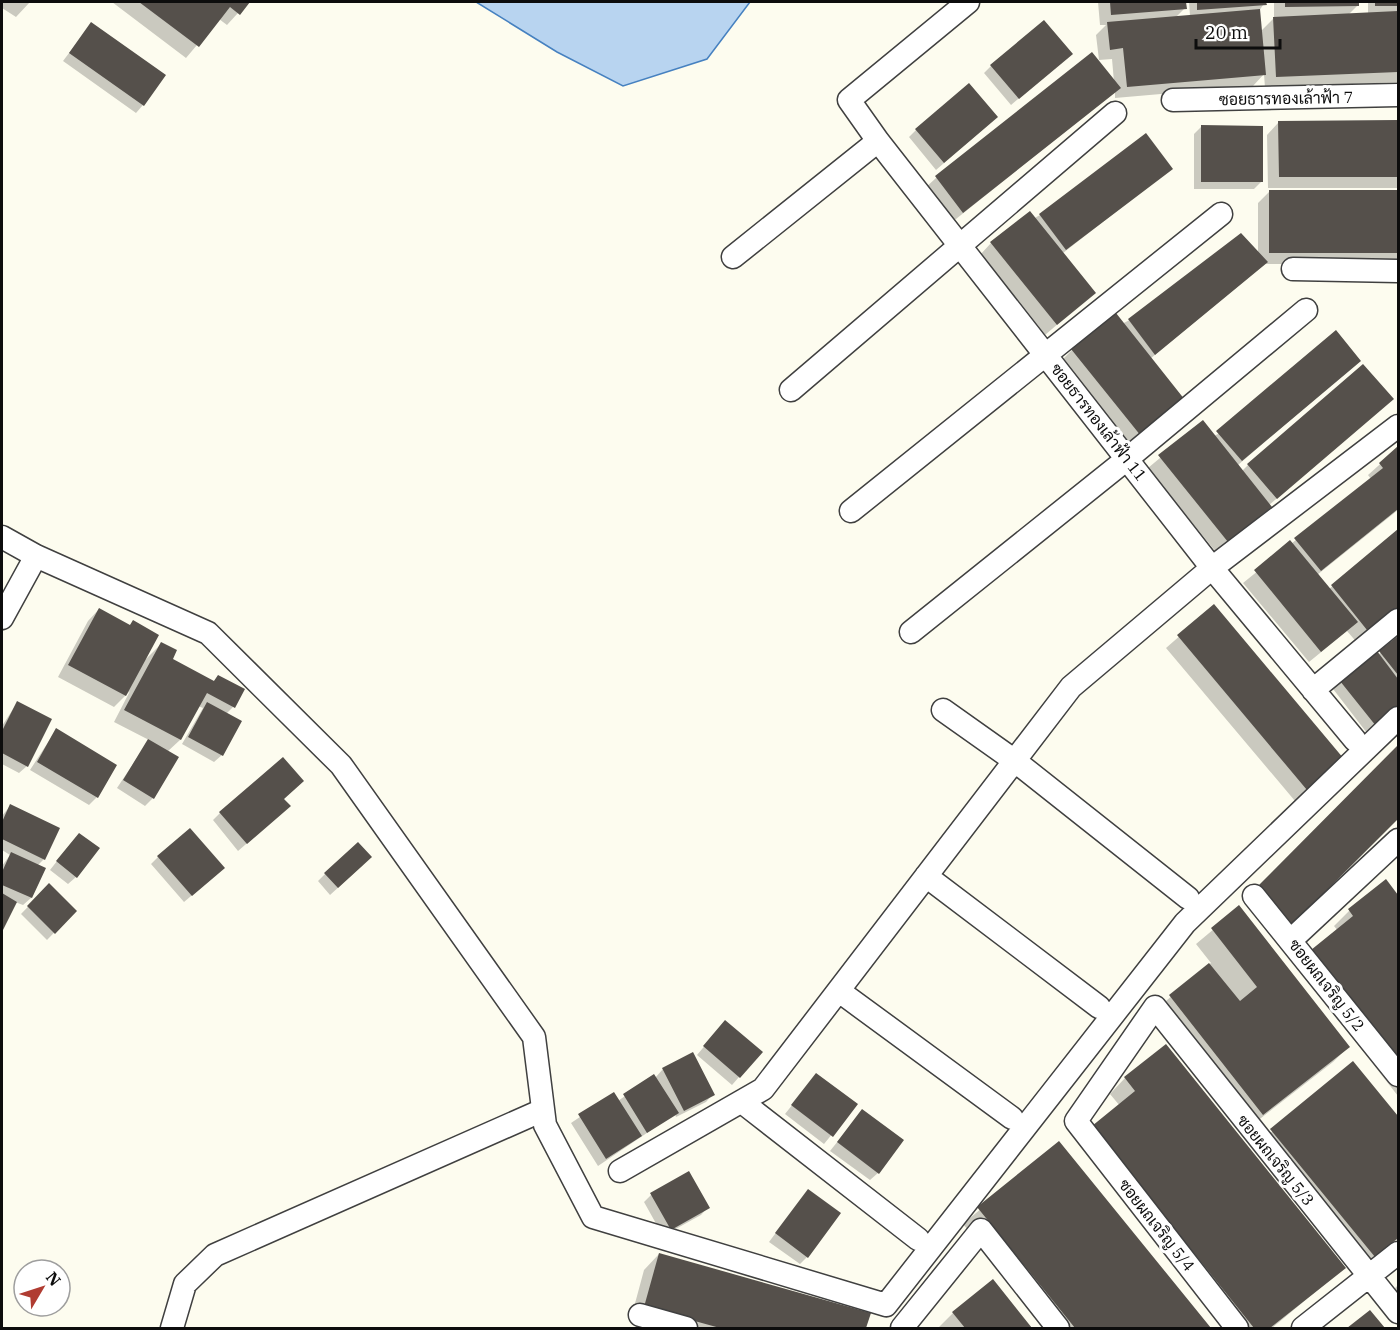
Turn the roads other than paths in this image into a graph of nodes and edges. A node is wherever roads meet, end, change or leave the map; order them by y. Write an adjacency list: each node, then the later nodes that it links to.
1 (968, 2): 5 (street, ซอยธารทองเล้าฟ้า 11)
2 (1398, 95): 3 (street, ซอยธารทองเล้าฟ้า 7)
3 (1173, 100)
4 (1115, 113): 7 (street)
5 (878, 141): 7 (street, ซอยธารทองเล้าฟ้า 11); 8 (street)
6 (1221, 214): 12 (street)
7 (960, 243): 12 (street, ซอยธารทองเล้าฟ้า 11); 13 (street)
8 (733, 257)
9 (1293, 269): 10 (street)
10 (1398, 271)
11 (1306, 310): 15 (street)
12 (1046, 354): 15 (street, ซอยธารทองเล้าฟ้า 11); 16 (street)
13 (791, 390)
14 (1398, 426): 19 (street)
15 (1127, 459): 19 (street, ซอยธารทองเล้าฟ้า 11); 22 (street)
16 (851, 511)
17 (2, 537): 18 (street)
18 (36, 556): 20 (street); 38 (street)
19 (1212, 568): 23 (street, ซอยธารทองเล้าฟ้า 11); 27 (street)
20 (2, 618)
21 (1398, 620): 23 (street)
22 (910, 632)
23 (1313, 690): 26 (street, ซอยธารทองเล้าฟ้า 11)
24 (943, 710): 27 (street)
25 (1398, 718): 38 (street)
26 (1355, 740)
27 (1015, 761): 29 (street); 31 (street)
28 (1396, 848): 32 (street)
29 (926, 876): 33 (street); 34 (street)
30 (1254, 896): 32 (street, ซอยผถเจริญ 5/2)
31 (1188, 898)
32 (1291, 940): 36 (street, ซอยผถเจริญ 5/2)
33 (838, 991): 37 (street); 39 (street)
34 (1099, 1007)
35 (1155, 1007): 43 (street, ซอยผถเจริญ 5/3); 50 (street, ซอยผถเจริญ 5/4)
36 (1398, 1075)
37 (742, 1102): 40 (street); 41 (street)
38 (543, 1110): 46 (street)
39 (1012, 1118)
40 (620, 1171)
41 (918, 1239)
42 (1398, 1253): 43 (street)
43 (1369, 1276): 44 (street, ซอยผถเจริญ 5/3); 51 (street)
44 (1398, 1312)
45 (640, 1315): 47 (street)
46 (172, 1329)
47 (686, 1329)
48 (902, 1329): 49 (street)
49 (1058, 1329)
50 (1237, 1329)
51 (1303, 1329)

